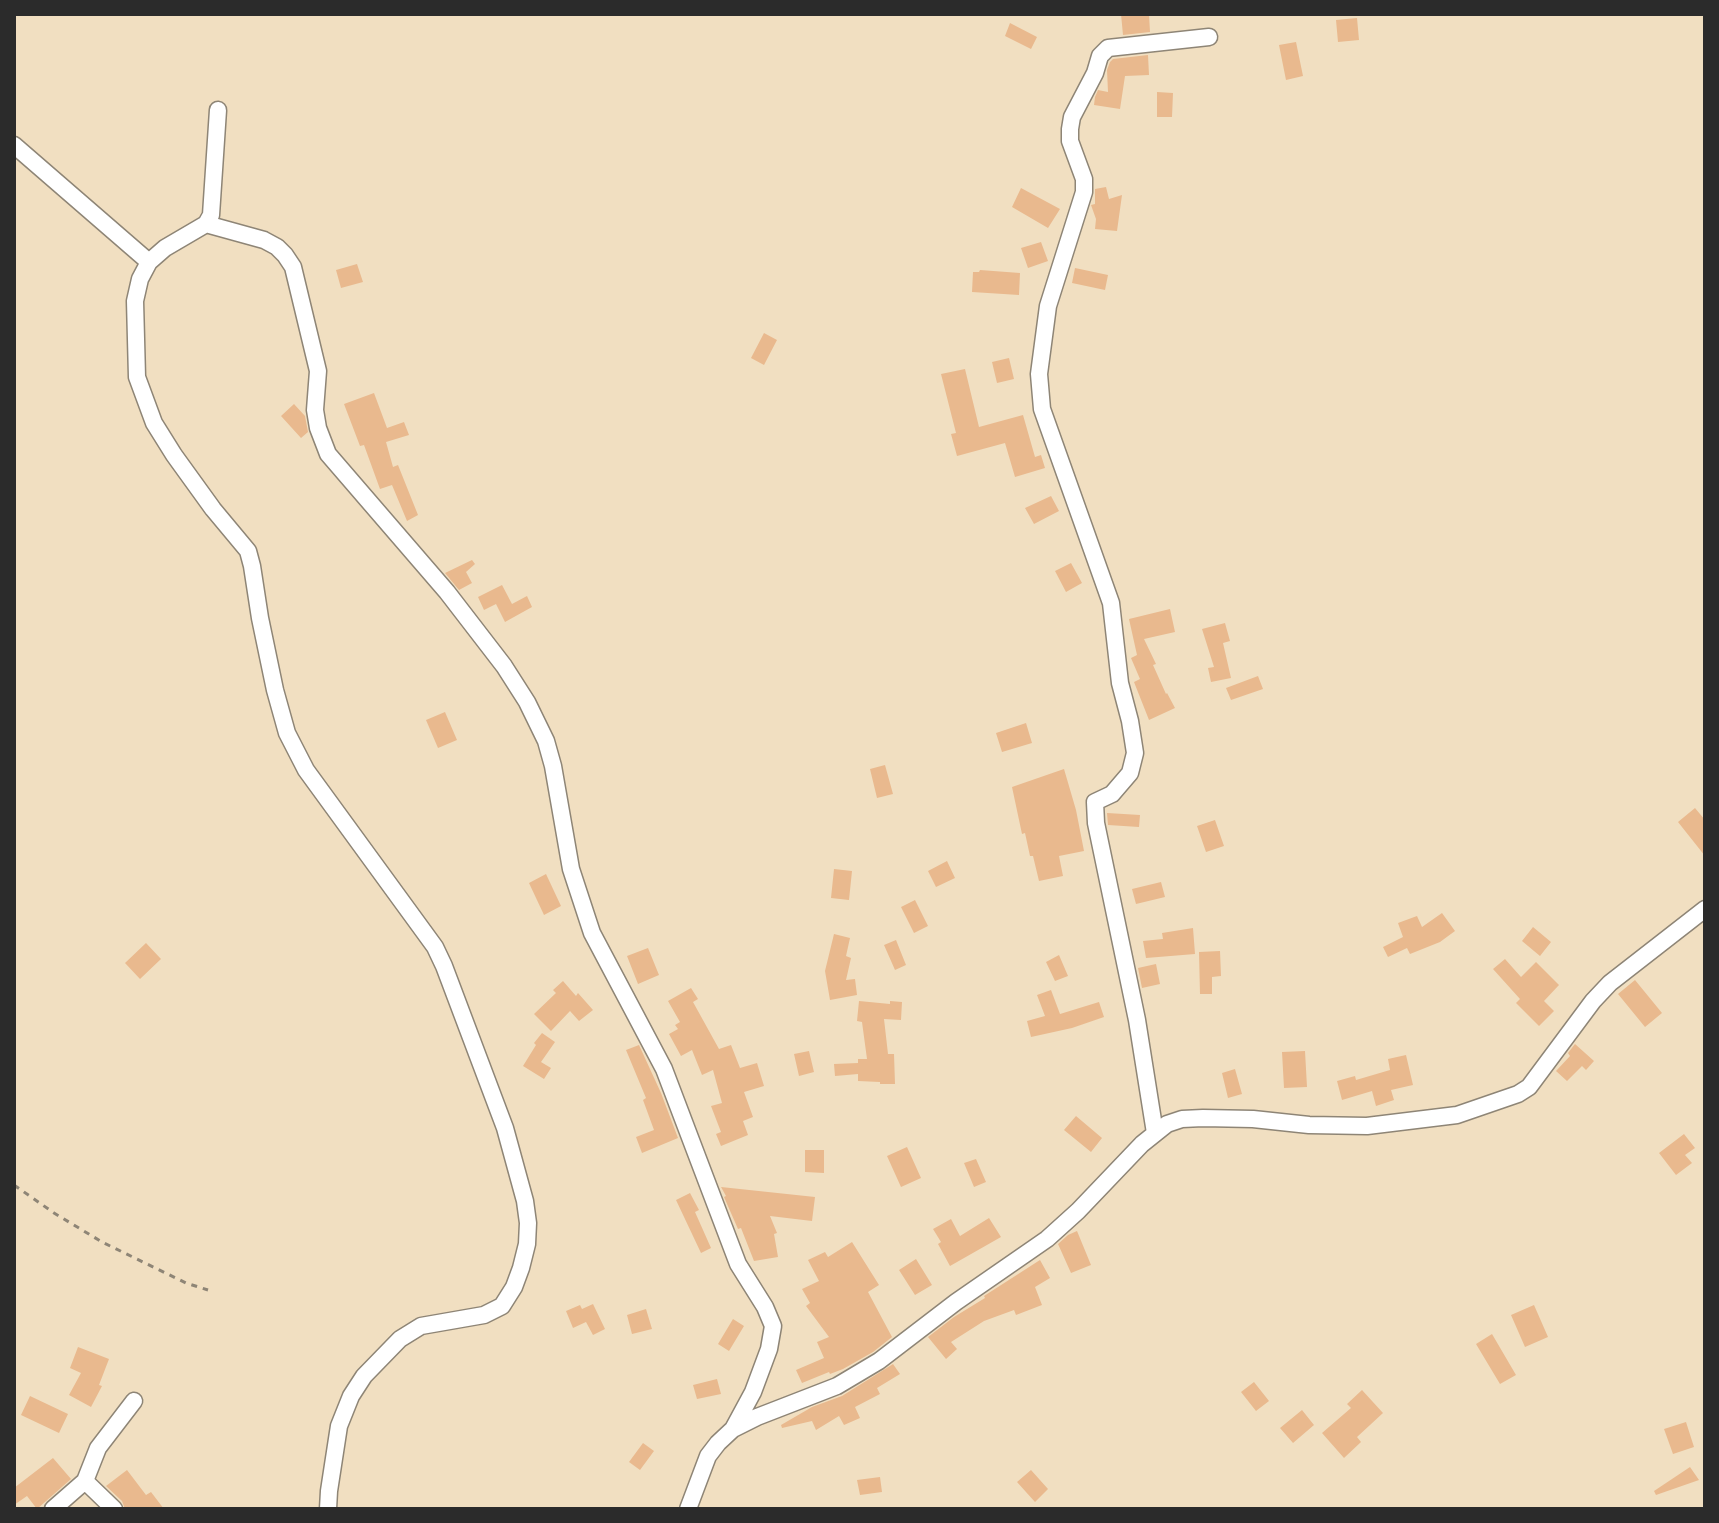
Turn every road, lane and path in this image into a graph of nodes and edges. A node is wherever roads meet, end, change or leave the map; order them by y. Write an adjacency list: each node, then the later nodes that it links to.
1 (1209, 37): 7 (street)
2 (218, 110): 4 (street)
3 (14, 145): 5 (street)
4 (206, 224): 5 (street); 11 (street)
5 (149, 262): 15 (street)
6 (1705, 909): 7 (street)
7 (1155, 1133): 11 (street)
8 (14, 1185): 9 (path)
9 (208, 1290)
10 (134, 1401): 12 (street)
11 (733, 1429): 16 (street)
12 (85, 1481): 13 (street); 14 (street)
13 (53, 1509)
14 (114, 1509)
15 (328, 1509)
16 (688, 1509)

